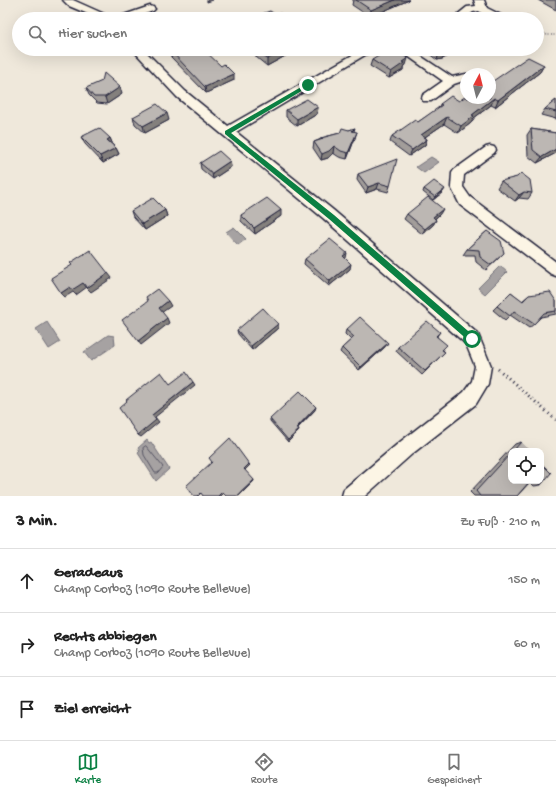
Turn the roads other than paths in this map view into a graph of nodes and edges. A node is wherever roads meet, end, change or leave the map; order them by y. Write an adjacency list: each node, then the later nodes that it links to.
1 (68, 0): 4 (street)
2 (479, 4): 6 (street); 7 (street)
3 (150, 9): 5 (street)
4 (91, 12)
5 (141, 12)
6 (467, 12)
7 (486, 12)
8 (144, 56): 14 (street)
9 (358, 56): 14 (street)
10 (413, 56): 12 (street)
11 (460, 79): 12 (street)
12 (450, 82): 13 (street)
13 (427, 98)
14 (227, 132): 17 (street)
15 (490, 150): 16 (street)
16 (556, 270)
17 (351, 496)

